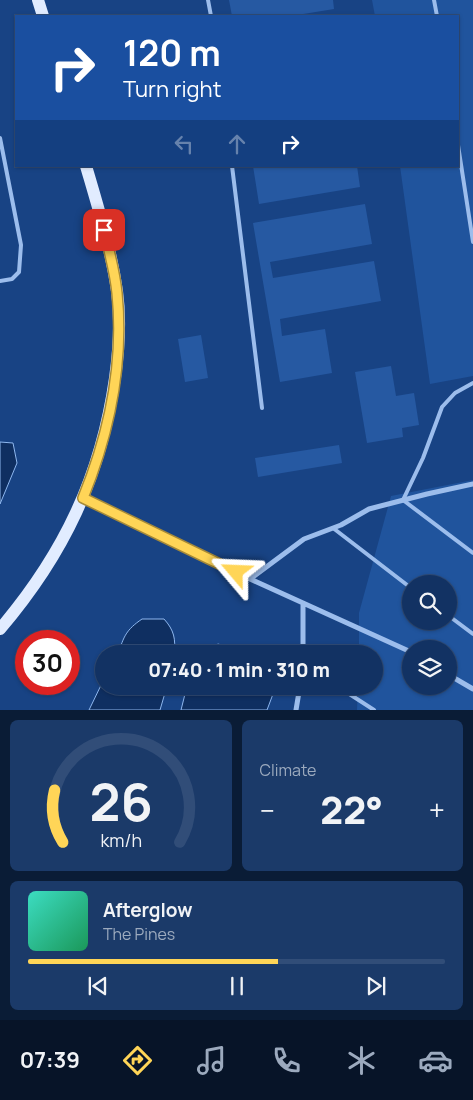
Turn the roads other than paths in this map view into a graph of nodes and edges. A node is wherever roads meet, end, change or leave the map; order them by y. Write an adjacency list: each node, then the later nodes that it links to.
1 (38, 0): 4 (main road)
2 (208, 0): 5 (lane)
3 (434, 0): 6 (lane)
4 (42, 15)
5 (211, 15)
6 (437, 15)
7 (0, 138): 12 (lane)
8 (459, 151): 11 (lane)
9 (86, 167): 16 (main road)
10 (232, 167): 14 (lane)
11 (473, 242)
12 (0, 281)
13 (473, 383): 17 (lane)
14 (262, 408)
15 (473, 484): 17 (street)
16 (83, 498): 20 (street); 24 (main road)
17 (403, 500): 18 (street); 19 (lane)
18 (332, 528): 20 (street); 21 (lane)
19 (473, 554)
20 (250, 579): 22 (street)
21 (402, 581)
22 (303, 603): 26 (street); 27 (street)
23 (457, 622): 25 (lane)
24 (0, 629)
25 (473, 634)
26 (303, 645)
27 (402, 648)
28 (457, 680): 29 (street)
29 (473, 689)
30 (298, 695): 32 (street)
31 (350, 695): 33 (lane)
32 (296, 710)
33 (374, 710)

